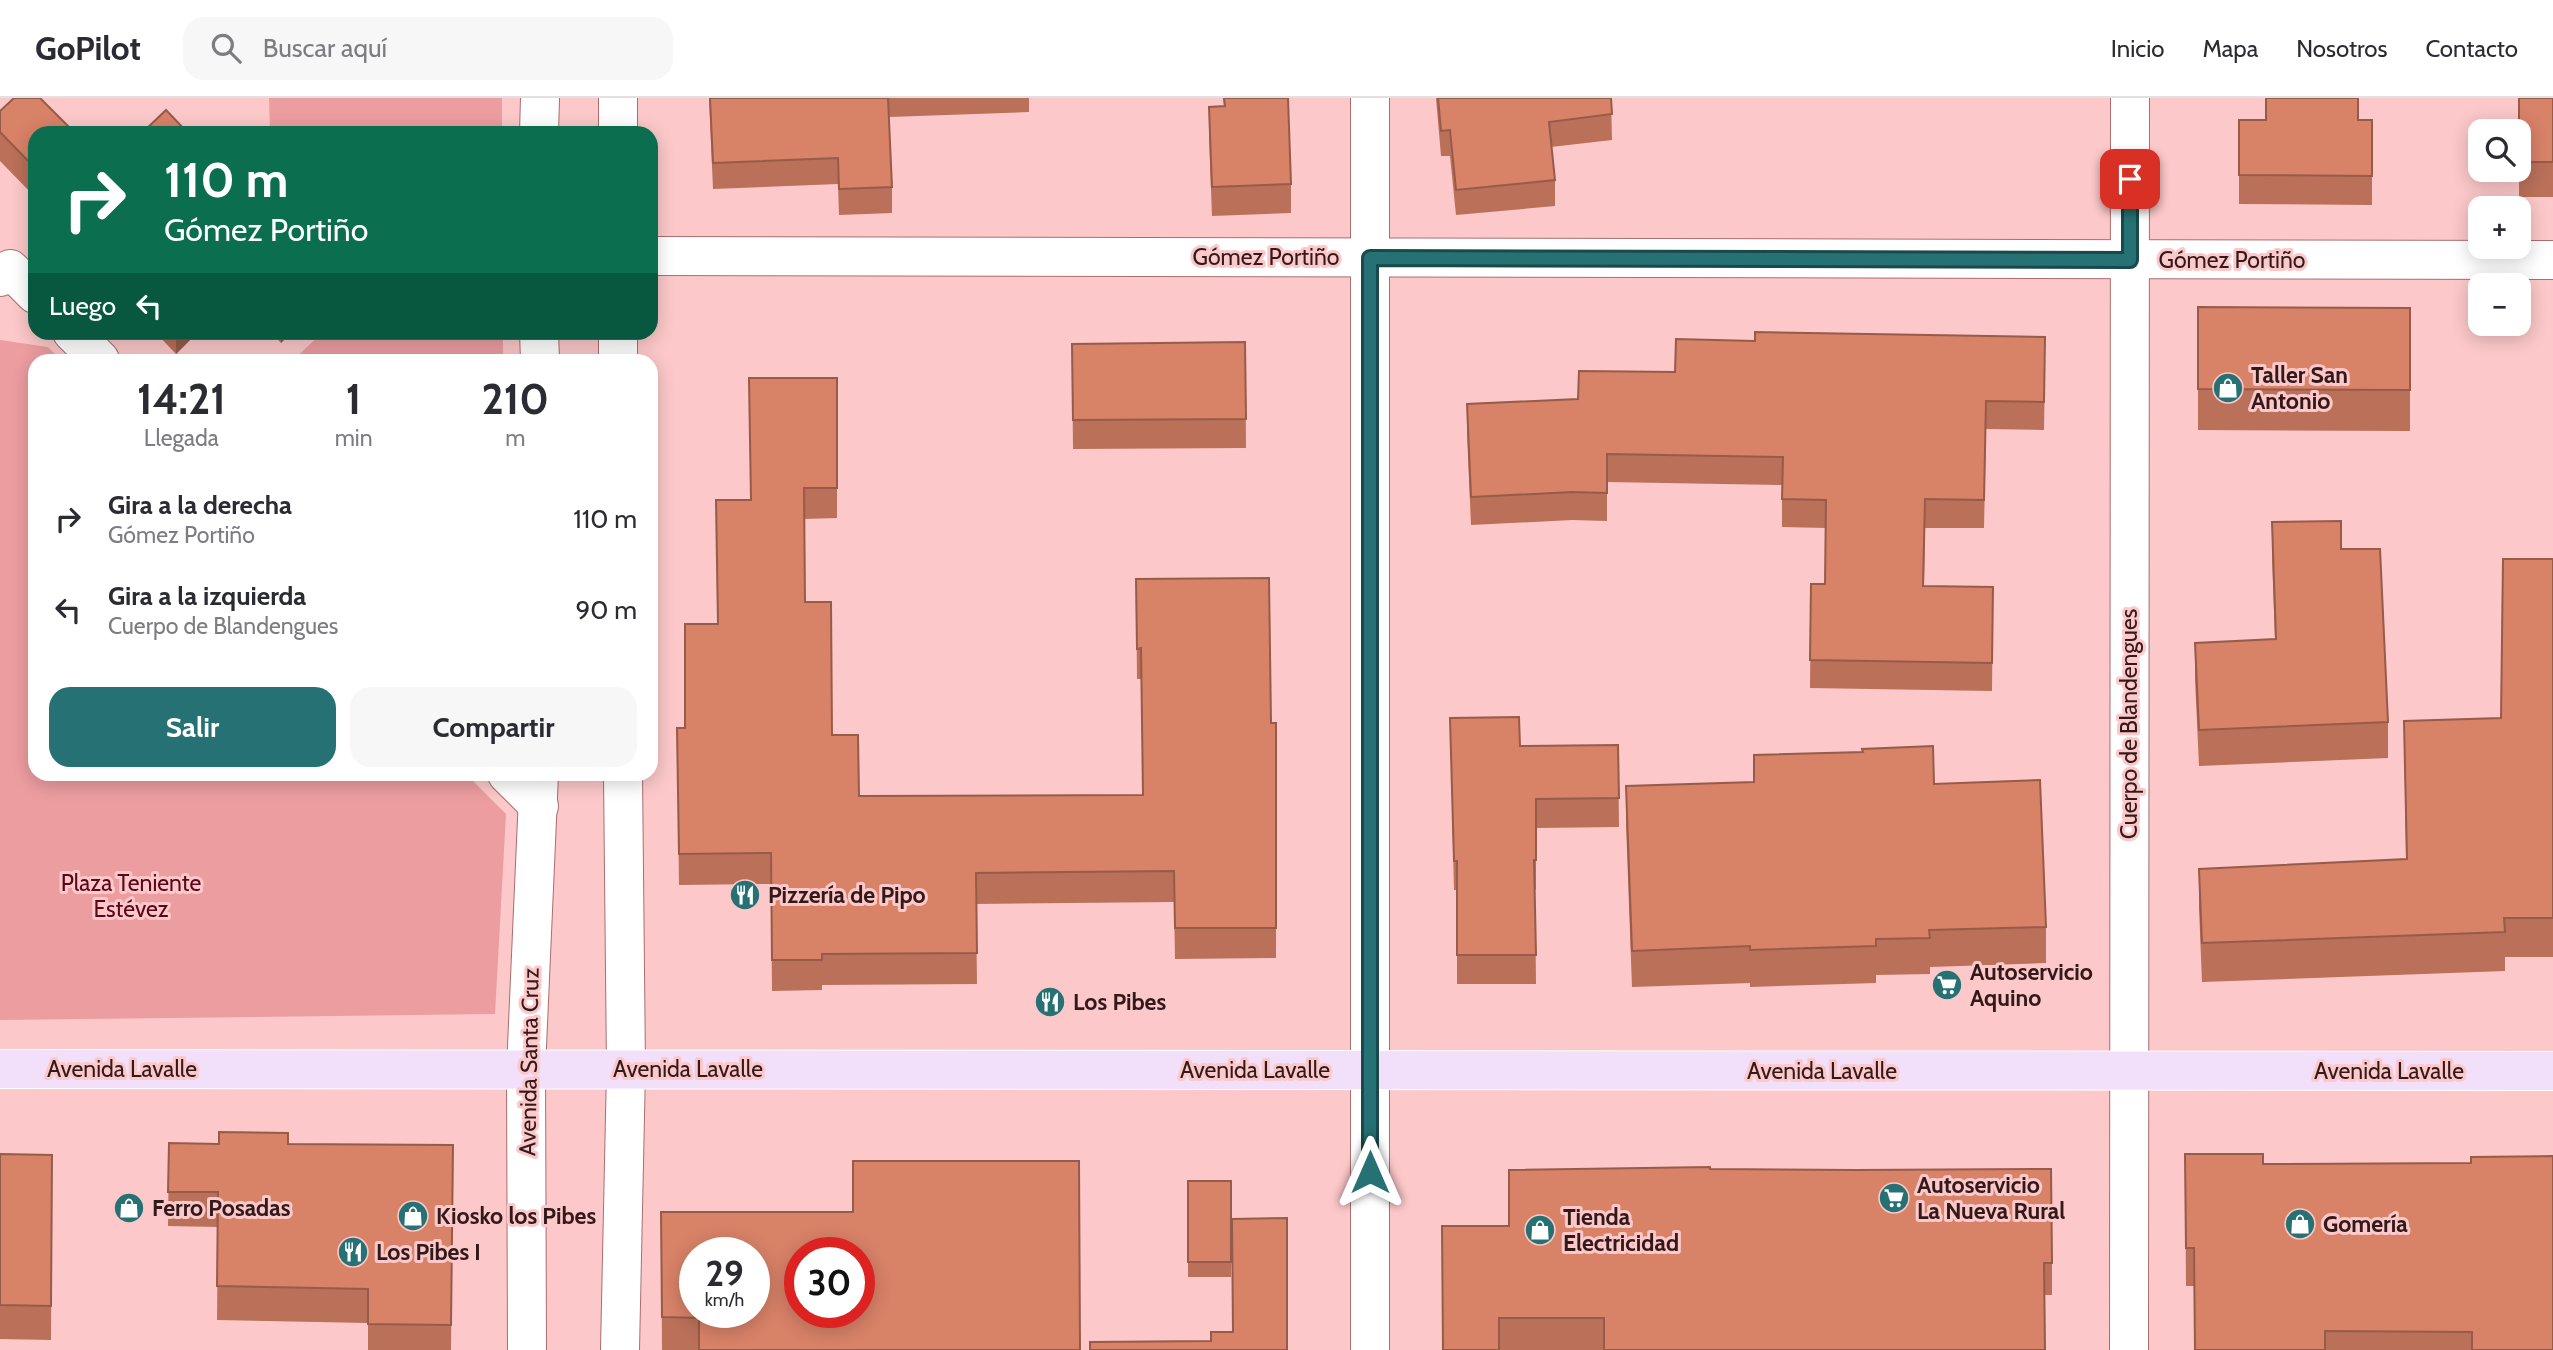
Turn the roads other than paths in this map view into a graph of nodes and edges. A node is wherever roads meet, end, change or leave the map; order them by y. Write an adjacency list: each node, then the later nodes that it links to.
1 (540, 98): 5 (street)
2 (618, 98): 6 (street)
3 (1370, 98): 8 (street)
4 (2130, 98): 9 (street, Cuerpo de Blandengues)
5 (540, 126)
6 (618, 126)
7 (658, 256): 8 (street, Gómez Portiño)
8 (1370, 258): 9 (street, Gómez Portiño); 21 (street)
9 (2130, 260): 10 (street, Gómez Portiño); 22 (street, Cuerpo de Blandengues)
10 (2553, 260)
11 (0, 277): 12 (street)
12 (28, 288)
13 (80, 340): 14 (street)
14 (94, 354)
15 (521, 781): 17 (street)
16 (623, 781): 20 (street)
17 (539, 790): 19 (street, Avenida Santa Cruz)
18 (0, 1069): 19 (main road, Avenida Lavalle)
19 (526, 1069): 20 (main road, Avenida Lavalle); 24 (street, Avenida Santa Cruz)
20 (626, 1069): 21 (main road, Avenida Lavalle); 25 (street)
21 (1370, 1070): 22 (main road, Avenida Lavalle); 26 (street)
22 (2129, 1071): 23 (main road, Avenida Lavalle); 27 (street, Cuerpo de Blandengues)
23 (2553, 1071)
24 (527, 1350)
25 (620, 1350)
26 (1370, 1350)
27 (2130, 1350)

